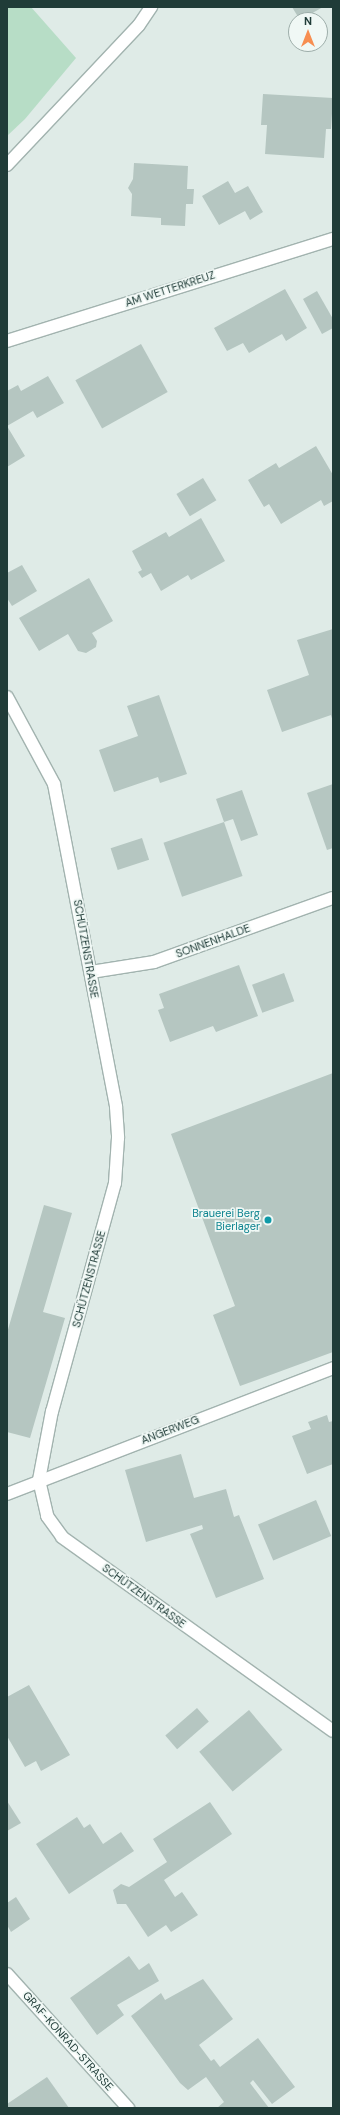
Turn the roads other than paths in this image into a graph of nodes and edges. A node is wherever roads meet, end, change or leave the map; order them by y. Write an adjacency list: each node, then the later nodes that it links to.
1 (151, 7): 2 (street)
2 (7, 165)
3 (333, 239): 4 (street, AM WETTERKREUZ)
4 (7, 341)
5 (7, 697): 7 (street, SCHÜTZENSTRASSE)
6 (333, 898): 7 (street, SONNENHALDE)
7 (91, 972): 9 (street, SCHÜTZENSTRASSE)
8 (333, 1368): 9 (street, ANGERWEG)
9 (39, 1480): 10 (street, ANGERWEG); 11 (street, SCHÜTZENSTRASSE)
10 (7, 1494)
11 (333, 1731)
12 (7, 1974): 13 (street, GRAF-KONRAD-STRASSE)
13 (128, 2108)

